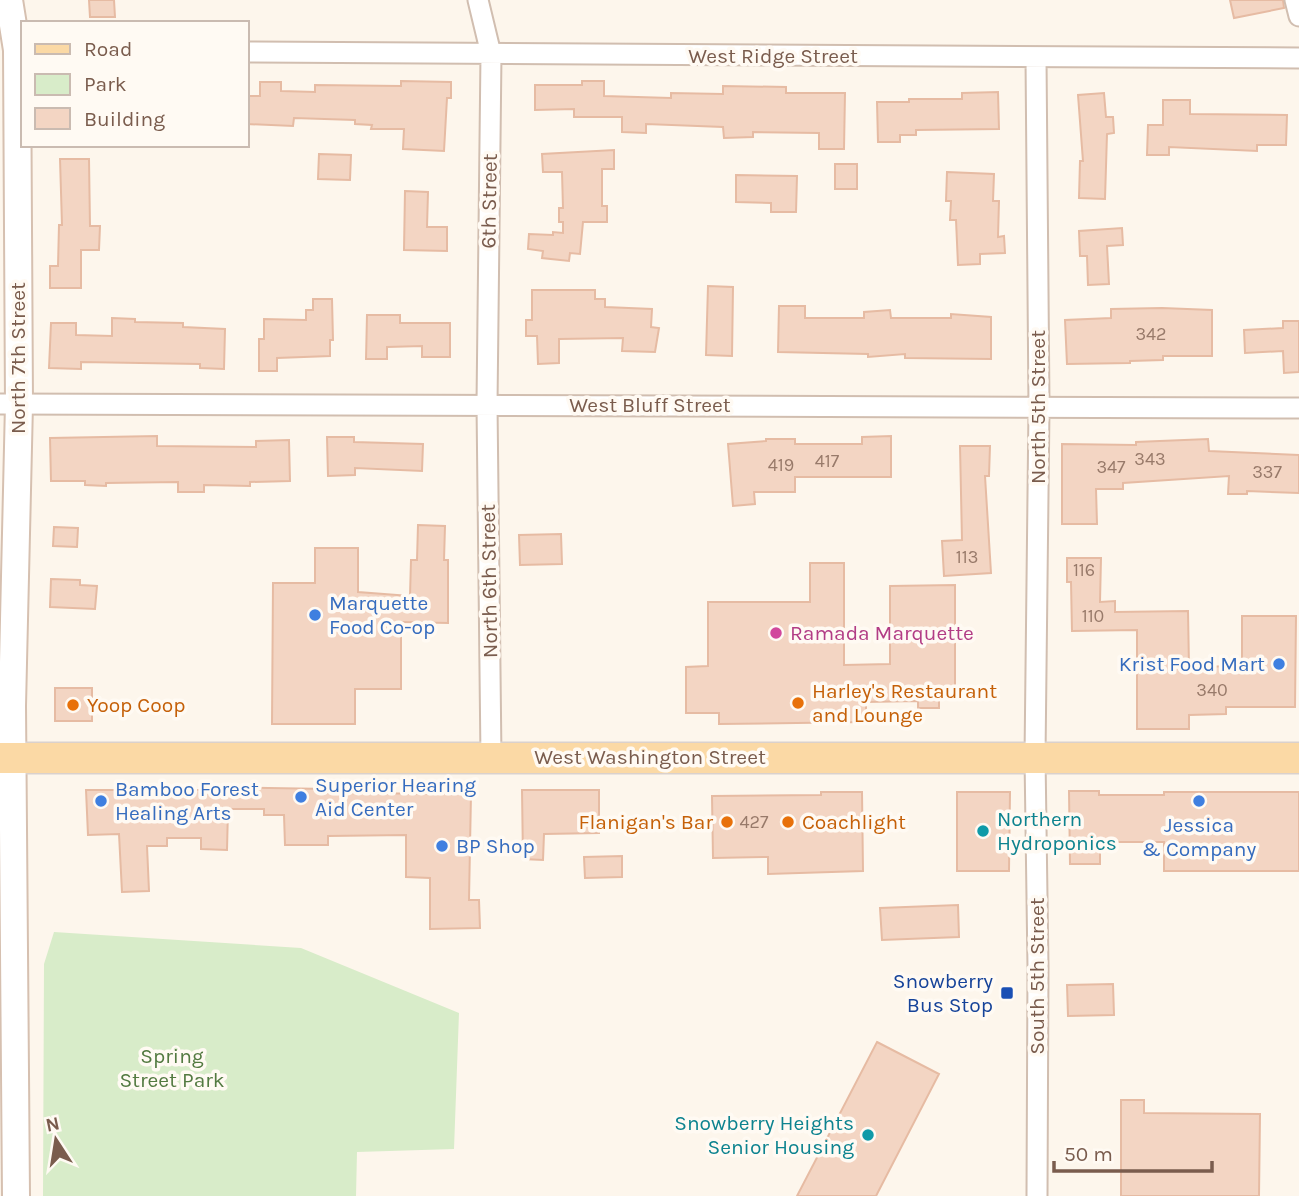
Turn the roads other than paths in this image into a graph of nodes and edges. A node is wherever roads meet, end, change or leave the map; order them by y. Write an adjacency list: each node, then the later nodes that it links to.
1 (9, 0): 5 (street, North 7th Street)
2 (478, 0): 7 (street, 6th Street)
3 (1296, 0): 4 (street)
4 (1299, 16)
5 (20, 50): 10 (street, North 7th Street)
6 (248, 52): 7 (street, West Ridge Street)
7 (491, 54): 8 (street, West Ridge Street); 11 (street, 6th Street)
8 (1036, 58): 9 (street, West Ridge Street); 12 (street, North 5th Street)
9 (1299, 58)
10 (10, 404): 11 (street, West Bluff Street); 15 (street, North 7th Street)
11 (487, 404): 12 (street, West Bluff Street); 16 (street, North 6th Street)
12 (1040, 407): 13 (street, West Bluff Street); 14 (street, North 5th Street)
13 (1299, 408)
14 (1035, 757): 16 (main road, West Washington Street); 17 (main road, West Washington Street); 19 (street, South 5th Street)
15 (6, 758): 16 (main road, West Washington Street); 18 (street, North 7th Street)
16 (491, 758)
17 (1299, 758)
18 (16, 1196)
19 (1037, 1196)

